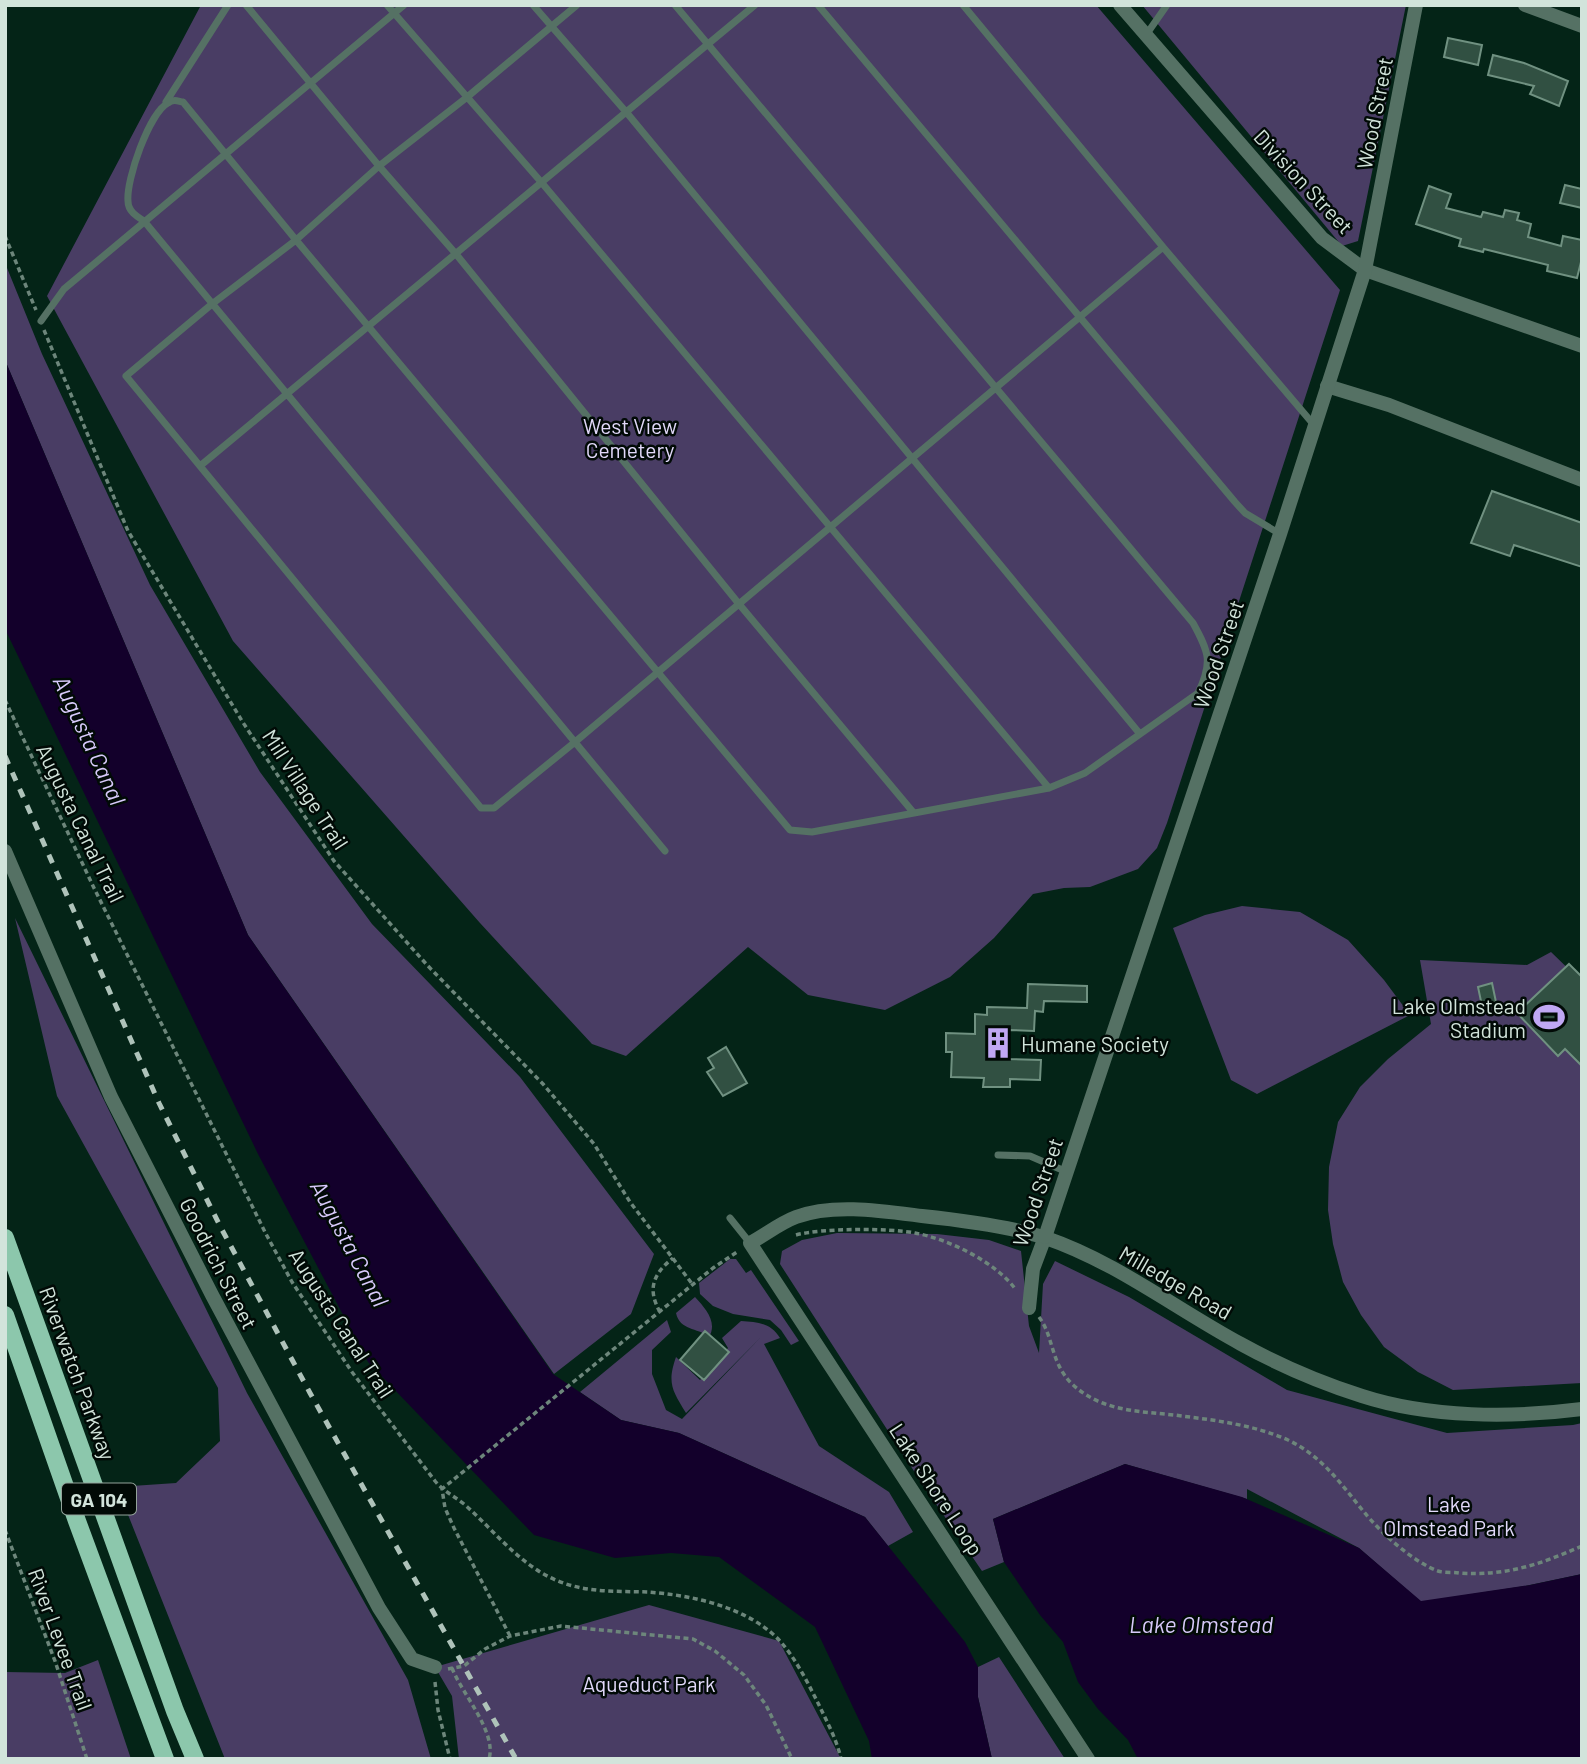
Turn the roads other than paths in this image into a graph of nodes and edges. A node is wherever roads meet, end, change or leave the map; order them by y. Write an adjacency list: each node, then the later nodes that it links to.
1 (228, 5): 22 (lane)
2 (246, 5): 20 (lane)
3 (387, 5): 15 (lane)
4 (404, 5): 15 (lane)
5 (533, 5): 17 (lane)
6 (576, 5): 17 (lane)
7 (676, 5): 19 (lane)
8 (755, 5): 19 (lane)
9 (817, 5): 33 (lane)
10 (963, 5): 29 (lane)
11 (1120, 5): 18 (street, Division Street)
12 (1167, 5): 18 (lane)
13 (1416, 5): 31 (street, Wood Street)
14 (1525, 5): 16 (street)
15 (394, 13): 20 (lane); 21 (lane)
16 (1582, 26)
17 (551, 27): 21 (lane); 23 (lane)
18 (1146, 36): 31 (street, Division Street)
19 (709, 45): 23 (lane); 38 (lane)
20 (310, 84): 24 (lane); 25 (lane)
21 (466, 98): 25 (lane); 26 (lane)
22 (165, 104): 24 (lane); 27 (lane)
23 (627, 113): 26 (lane); 41 (lane)
24 (225, 152): 27 (lane); 28 (lane)
25 (379, 166): 28 (lane); 30 (lane)
26 (542, 183): 30 (lane); 44 (lane)
27 (144, 221): 32 (lane); 34 (lane)
28 (296, 240): 32 (lane); 35 (lane)
29 (1163, 247): 33 (lane); 40 (lane)
30 (456, 254): 35 (lane); 46 (lane)
31 (1365, 270): 36 (street, Division Street); 37 (street, Wood Street)
32 (212, 304): 39 (lane); 42 (lane)
33 (1079, 319): 38 (lane); 45 (lane)
34 (41, 321)
35 (369, 326): 39 (lane); 47 (lane)
36 (1582, 346)
37 (1327, 386): 40 (street, Wood Street); 43 (street)
38 (995, 388): 41 (lane); 48 (lane)
39 (287, 394): 42 (lane); 49 (lane)
40 (1314, 426): 45 (street, Wood Street)
41 (912, 458): 44 (lane); 48 (lane)
42 (200, 466): 49 (lane)
43 (1582, 480)
44 (831, 526): 46 (lane); 50 (lane)
45 (1280, 534): 55 (street, Wood Street)
46 (739, 604): 47 (lane); 51 (lane)
47 (659, 671): 49 (lane); 51 (lane)
48 (1140, 734): 50 (lane)
49 (575, 742): 53 (lane)
50 (1049, 788): 51 (lane)
51 (913, 812)
52 (5, 851): 63 (street, Goodrich Street)
53 (665, 851)
54 (998, 1155): 55 (lane)
55 (1066, 1172): 57 (street, Wood Street)
56 (730, 1217): 59 (lane)
57 (1045, 1237): 59 (street, Milledge Road); 60 (street, Wood Street); 62 (street, Milledge Road)
58 (5, 1238): 65 (main road, Riverwatch Parkway / GA 104)
59 (750, 1243): 66 (street, Lake Shore Loop)
60 (1029, 1308)
61 (5, 1315): 64 (main road, GA 104)
62 (1582, 1409)
63 (435, 1667)
64 (165, 1759)
65 (195, 1759)
66 (1088, 1759)

